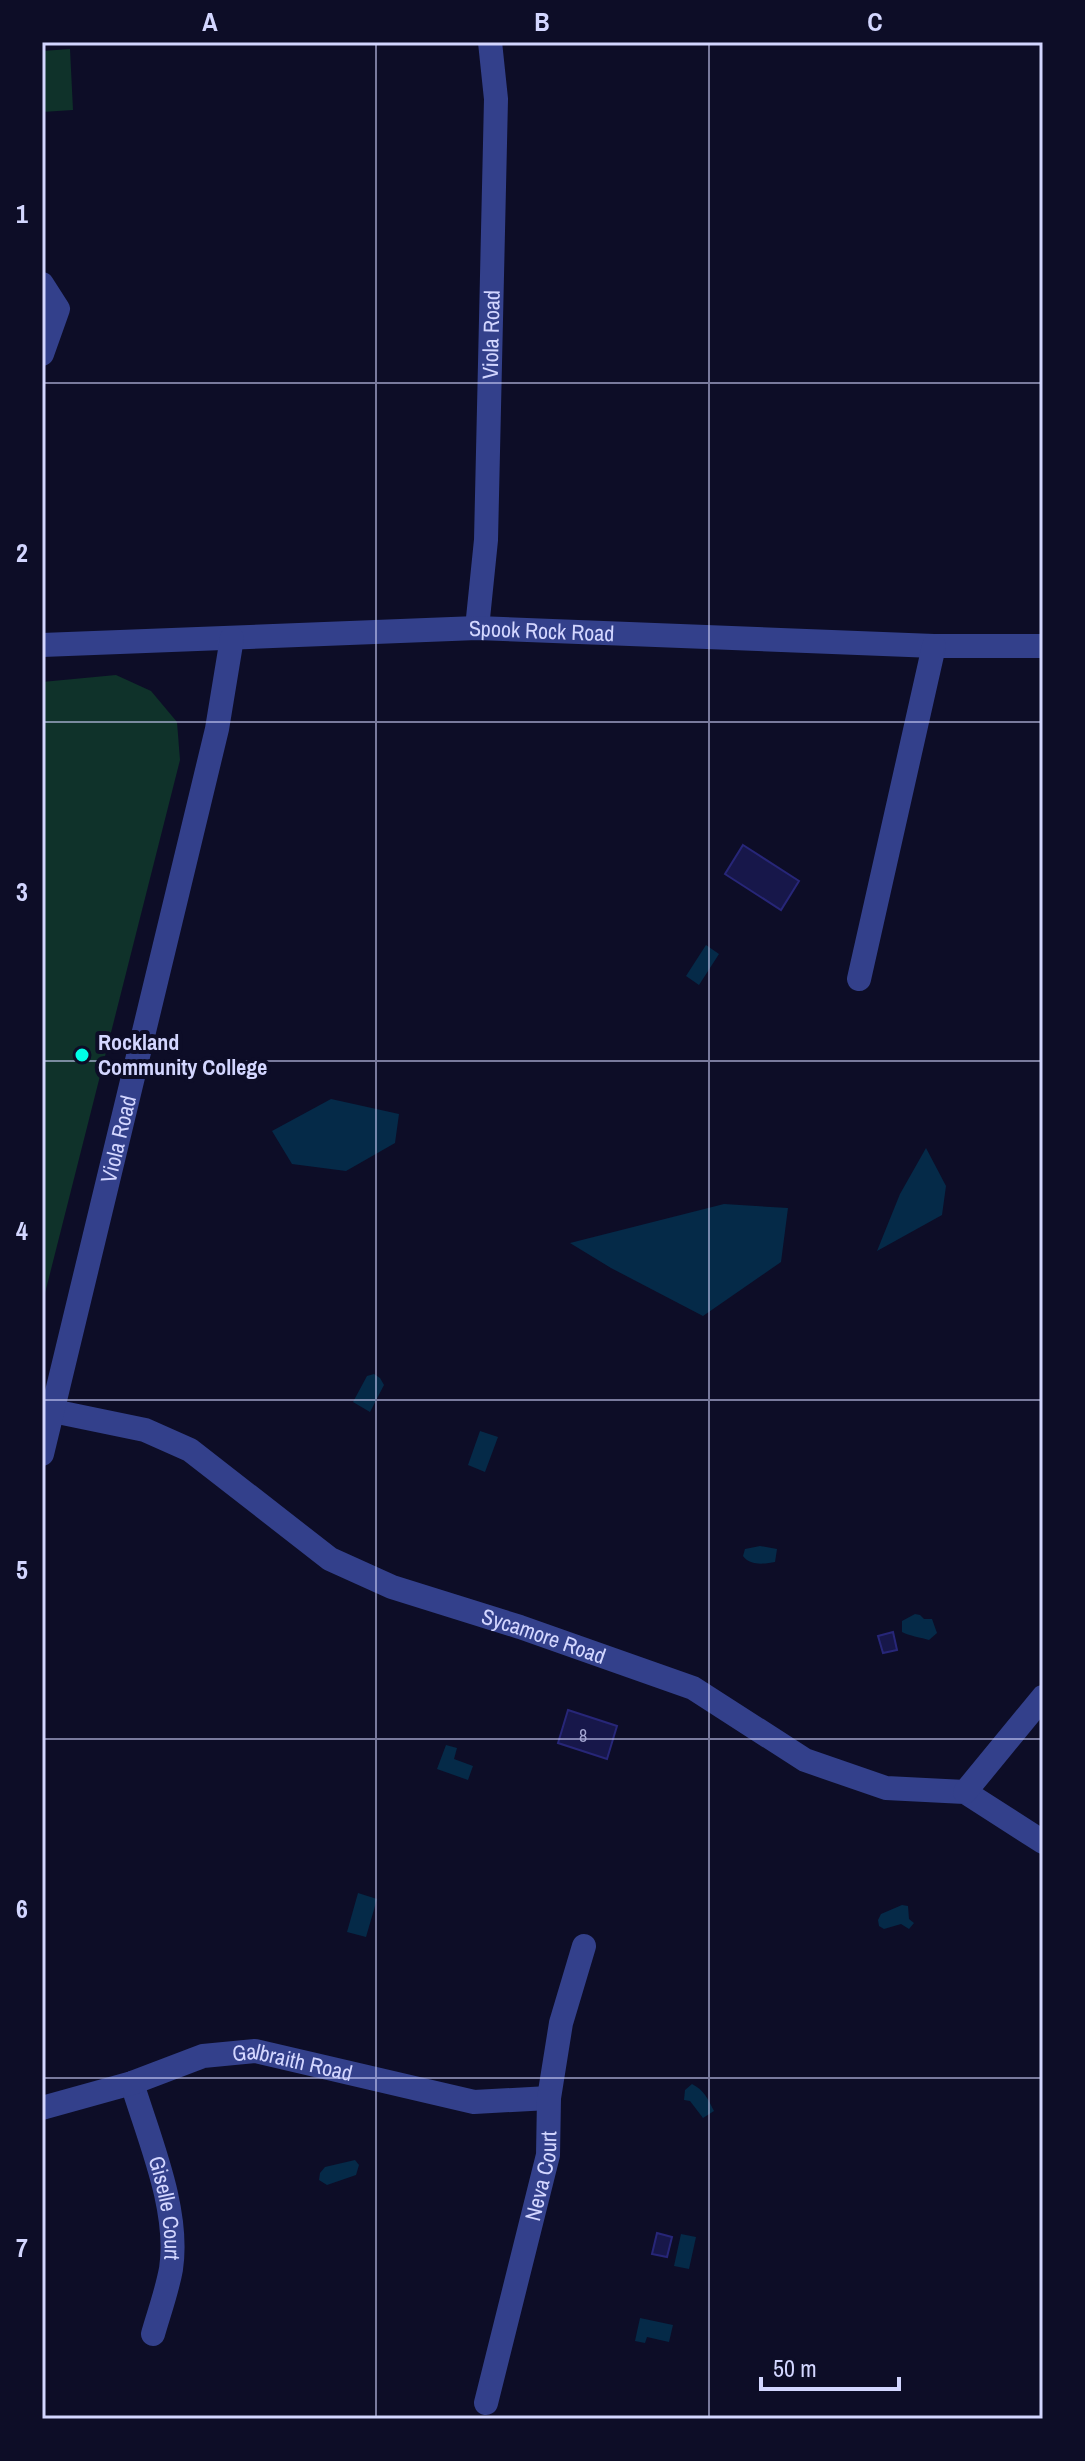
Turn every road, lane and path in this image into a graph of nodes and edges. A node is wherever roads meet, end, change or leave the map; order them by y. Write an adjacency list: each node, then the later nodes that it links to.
1 (490, 42): 4 (street, Viola Road)
2 (42, 284): 3 (street)
3 (42, 354)
4 (477, 628): 5 (street, Spook Rock Road); 7 (street, Spook Rock Road)
5 (232, 638): 6 (street, Spook Rock Road); 10 (street, Viola Road)
6 (42, 645)
7 (934, 646): 8 (street, Spook Rock Road); 9 (street)
8 (1043, 646)
9 (859, 979)
10 (53, 1411): 11 (street, Viola Road); 13 (street, Sycamore Road)
11 (42, 1454)
12 (1043, 1697): 13 (street)
13 (965, 1792): 14 (street, Sycamore Road)
14 (1043, 1842)
15 (584, 1946): 17 (street, Neva Court)
16 (132, 2083): 17 (street, Galbraith Road); 18 (street, Galbraith Road); 19 (street, Giselle Court)
17 (549, 2098): 20 (street, Neva Court)
18 (42, 2108)
19 (153, 2334)
20 (486, 2403)

